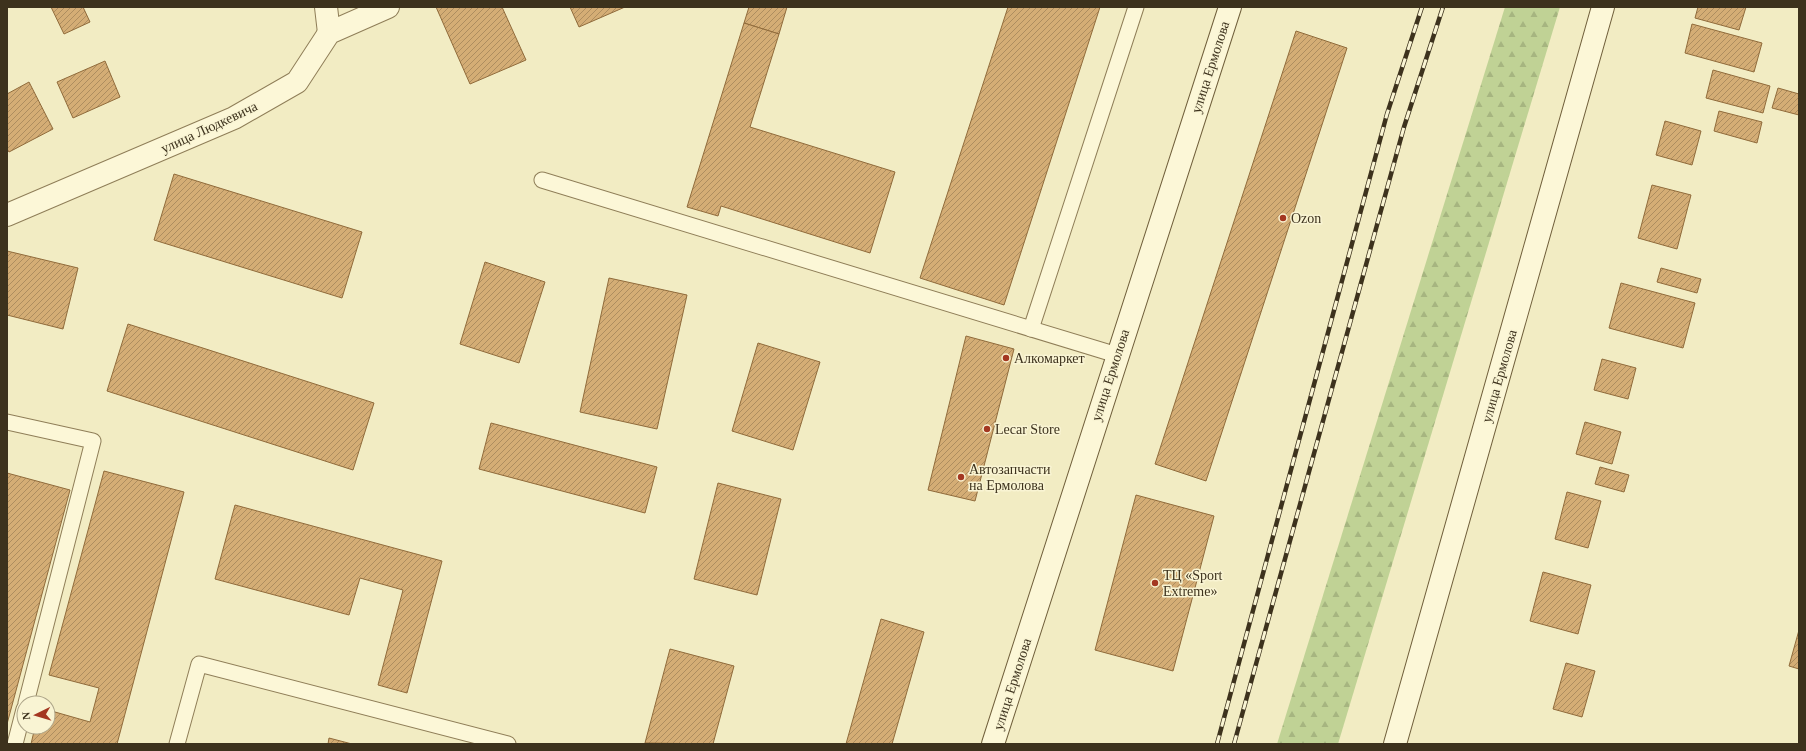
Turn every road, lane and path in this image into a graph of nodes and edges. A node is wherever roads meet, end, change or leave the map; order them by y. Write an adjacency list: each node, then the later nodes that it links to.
1 (326, 7): 6 (street)
2 (388, 7): 6 (street)
3 (1136, 7): 9 (lane)
4 (1230, 7): 10 (street, улица Ермолова)
5 (1603, 7): 16 (street, улица Ермолова)
6 (329, 34): 8 (street, улица Людкевича)
7 (542, 180): 9 (lane)
8 (7, 215)
9 (1031, 329): 10 (lane)
10 (1117, 356): 15 (street, улица Ермолова)
11 (7, 422): 12 (lane)
12 (28, 695)
13 (177, 744): 14 (lane)
14 (508, 744)
15 (993, 744)
16 (1395, 744)

